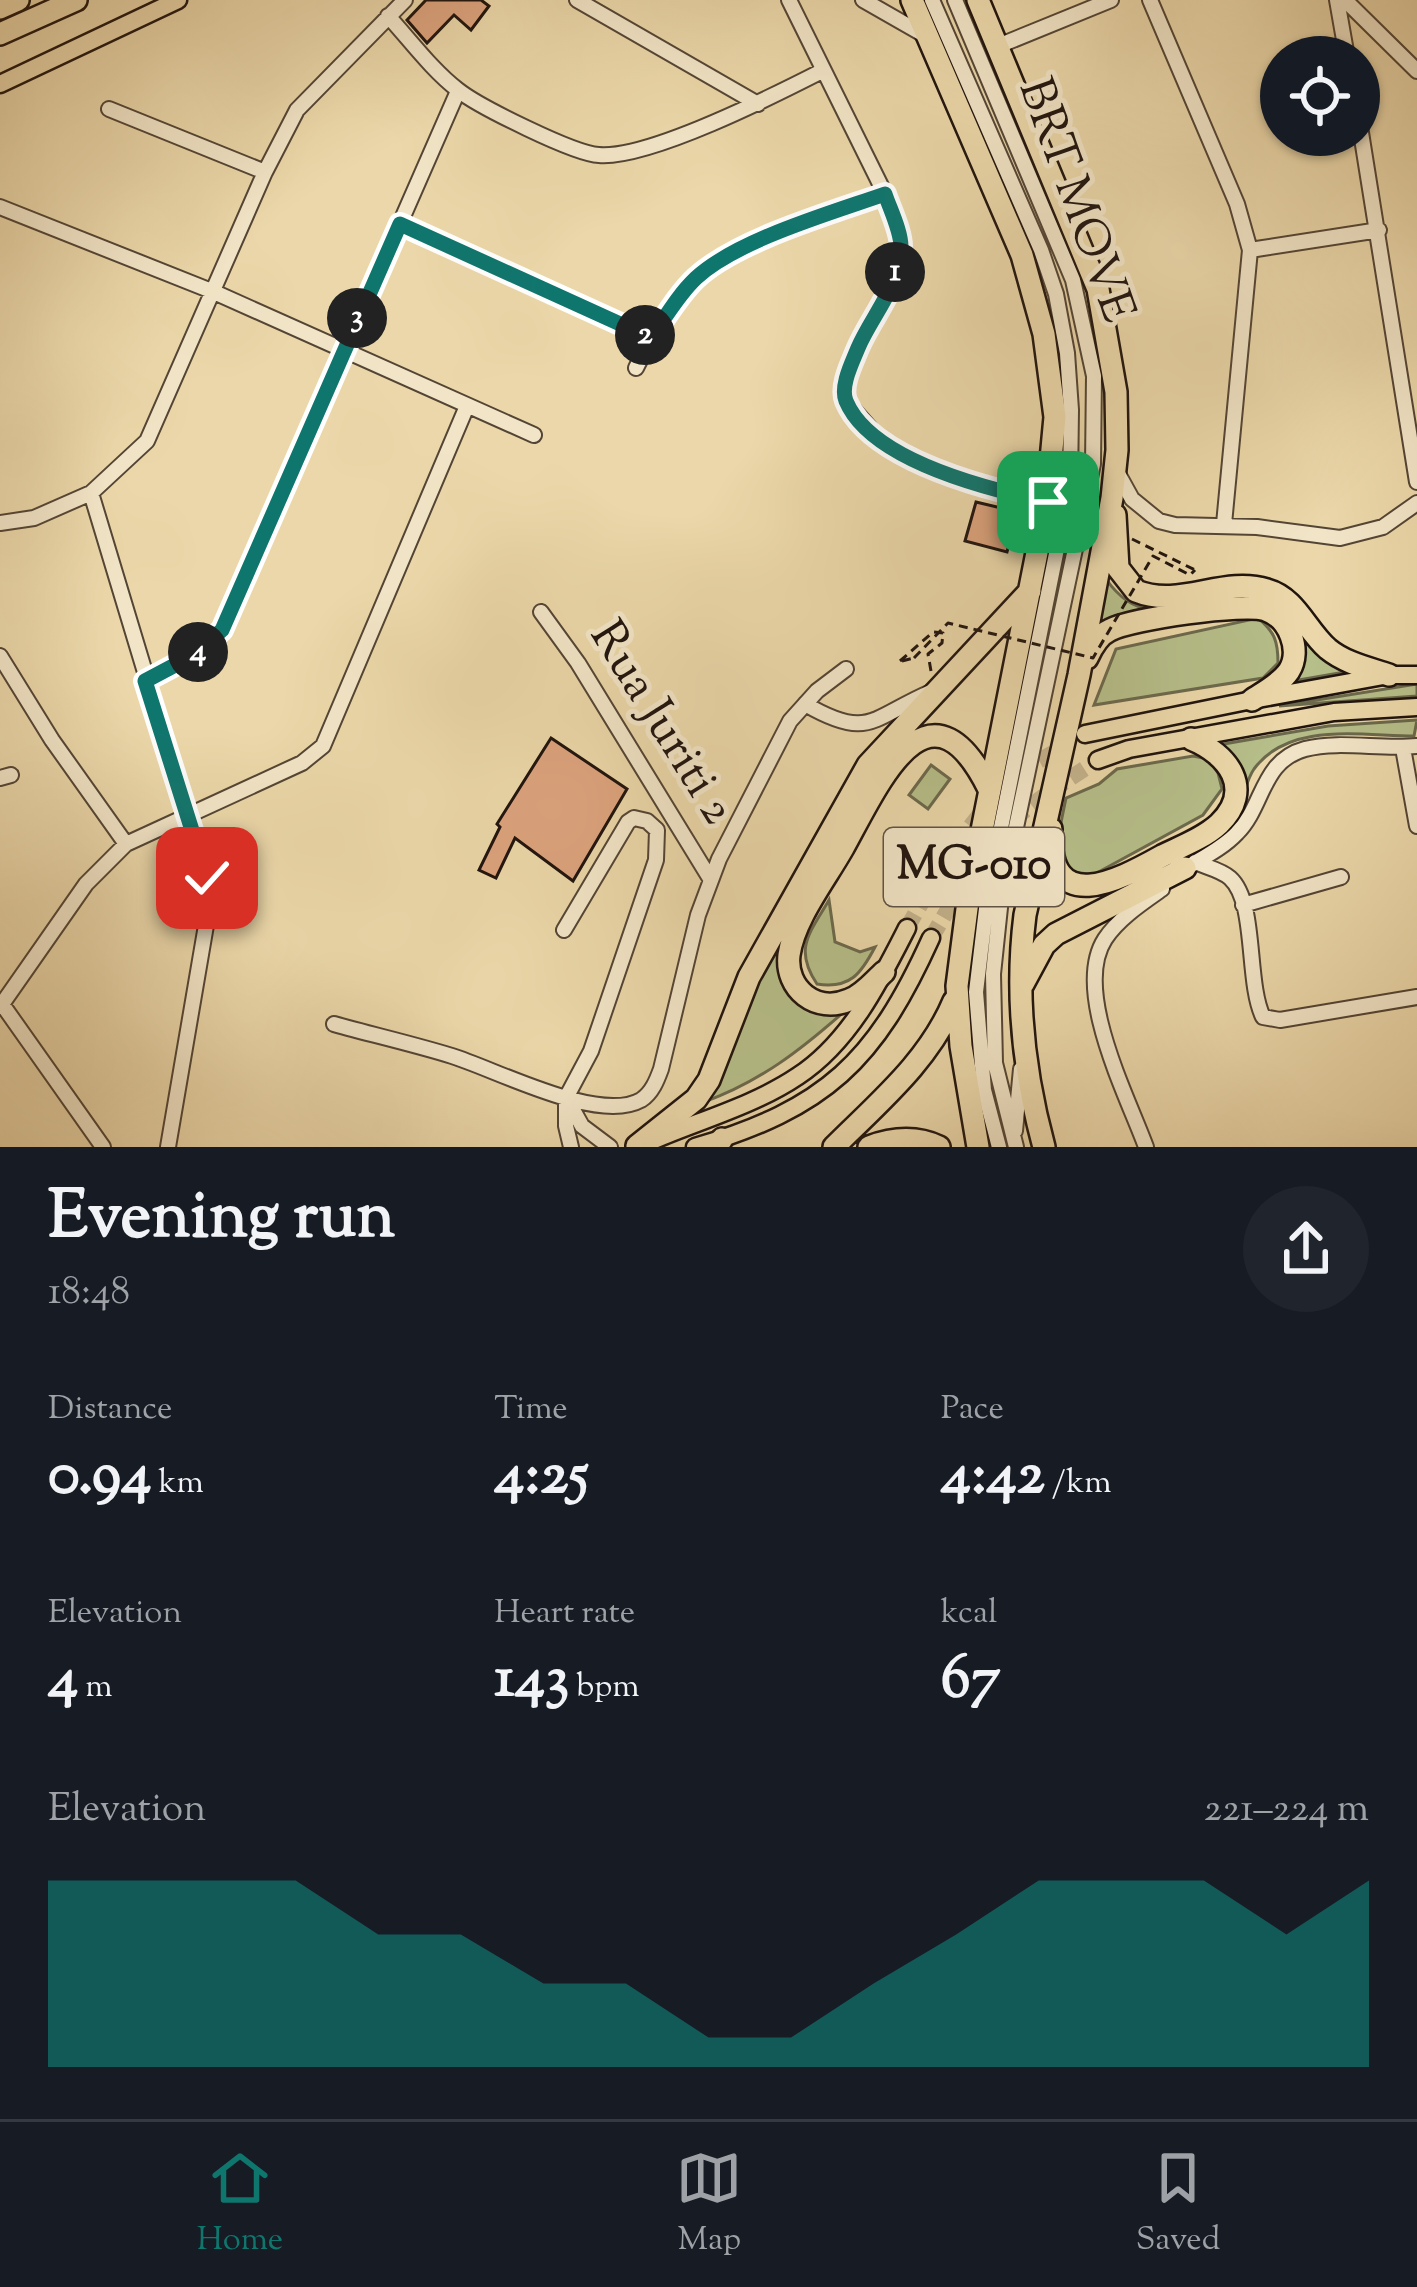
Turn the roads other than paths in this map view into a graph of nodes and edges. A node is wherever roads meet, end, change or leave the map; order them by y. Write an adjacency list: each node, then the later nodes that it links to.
1 (18, 0): 15 (highway)
2 (76, 0): 17 (highway)
3 (178, 0): 23 (main road)
4 (404, 0): 16 (street)
5 (577, 0): 25 (street)
6 (789, 0): 21 (street)
7 (863, 0): 19 (street)
8 (912, 0): 19 (highway, MG-010)
9 (932, 0): 34 (street, BRT MOVE)
10 (956, 0): 87 (street, BRT MOVE)
11 (979, 0): 20 (highway, MG-010)
12 (1111, 0): 20 (street)
13 (1150, 0): 35 (street)
14 (1344, 0): 18 (street); 22 (street)
15 (0, 8)
16 (388, 16): 24 (street); 28 (street)
17 (0, 34)
18 (1346, 36)
19 (929, 38): 31 (highway, MG-010)
20 (998, 46): 42 (highway, MG-010)
21 (822, 71): 25 (street); 29 (street)
22 (1417, 71)
23 (0, 84)
24 (458, 91): 25 (street); 32 (street)
25 (758, 104)
26 (109, 109): 28 (street)
27 (1366, 156): 33 (street)
28 (265, 172): 36 (street)
29 (885, 194): 37 (street); 46 (street)
30 (0, 207): 36 (street)
31 (1004, 214): 34 (street); 46 (highway, MG-010)
32 (400, 224): 37 (street); 38 (street)
33 (1379, 230): 35 (street); 43 (street)
34 (1041, 250): 87 (street, BRT MOVE)
35 (1250, 250): 49 (street)
36 (214, 292): 38 (street); 44 (street)
37 (651, 338): 39 (street)
38 (341, 352): 40 (street); 57 (street)
39 (636, 368)
40 (466, 406): 41 (street); 68 (street)
41 (534, 435)
42 (1114, 466): 45 (highway, MG-010); 49 (street)
43 (1417, 482)
44 (91, 493): 48 (street); 57 (street)
45 (1112, 498): 55 (highway, MG-010); 56 (highway)
46 (1048, 502): 50 (highway, MG-010)
47 (1417, 503): 49 (street)
48 (0, 523)
49 (1224, 524)
50 (1030, 590): 58 (highway); 66 (highway, MG-010)
51 (541, 612): 73 (street, Rua Juriti 2)
52 (0, 656): 70 (street)
53 (846, 669): 60 (street)
54 (1417, 674): 56 (main road)
55 (1079, 675): 59 (highway); 67 (highway, MG-010)
56 (1389, 675): 59 (main road)
57 (145, 681): 68 (street)
58 (939, 687): 60 (street); 92 (highway)
59 (1252, 700): 62 (main road)
60 (805, 704): 73 (street)
61 (1417, 707): 63 (main road)
62 (1085, 734)
63 (1191, 739): 65 (main road); 67 (highway)
64 (1410, 747): 69 (street); 71 (street)
65 (1098, 760)
66 (989, 789): 78 (highway); 80 (highway, MG-010)
67 (1050, 810): 79 (highway, MG-010)
68 (190, 816): 70 (street); 89 (street)
69 (1417, 826)
70 (126, 844): 82 (street)
71 (1190, 866): 74 (street); 79 (highway); 99 (street)
72 (1341, 877): 74 (street)
73 (711, 880): 85 (street)
74 (1243, 905): 81 (street)
75 (907, 928): 78 (main road)
76 (564, 931): 85 (street)
77 (931, 938): 86 (main road)
78 (884, 972): 92 (main road)
79 (1020, 990): 84 (highway, MG-010)
80 (956, 995): 94 (highway); 97 (highway, MG-010)
81 (1417, 997)
82 (1, 1005): 88 (street)
83 (334, 1024): 85 (street)
84 (1023, 1054): 87 (street); 98 (highway, MG-010)
85 (566, 1098): 90 (street); 91 (street)
86 (719, 1143): 93 (main road)
87 (1009, 1145)
88 (103, 1147)
89 (168, 1147)
90 (571, 1147)
91 (610, 1147)
92 (637, 1147)
93 (695, 1147)
94 (834, 1147)
95 (869, 1147): 96 (highway)
96 (939, 1147)
97 (978, 1147)
98 (1044, 1147)
99 (1146, 1147)

